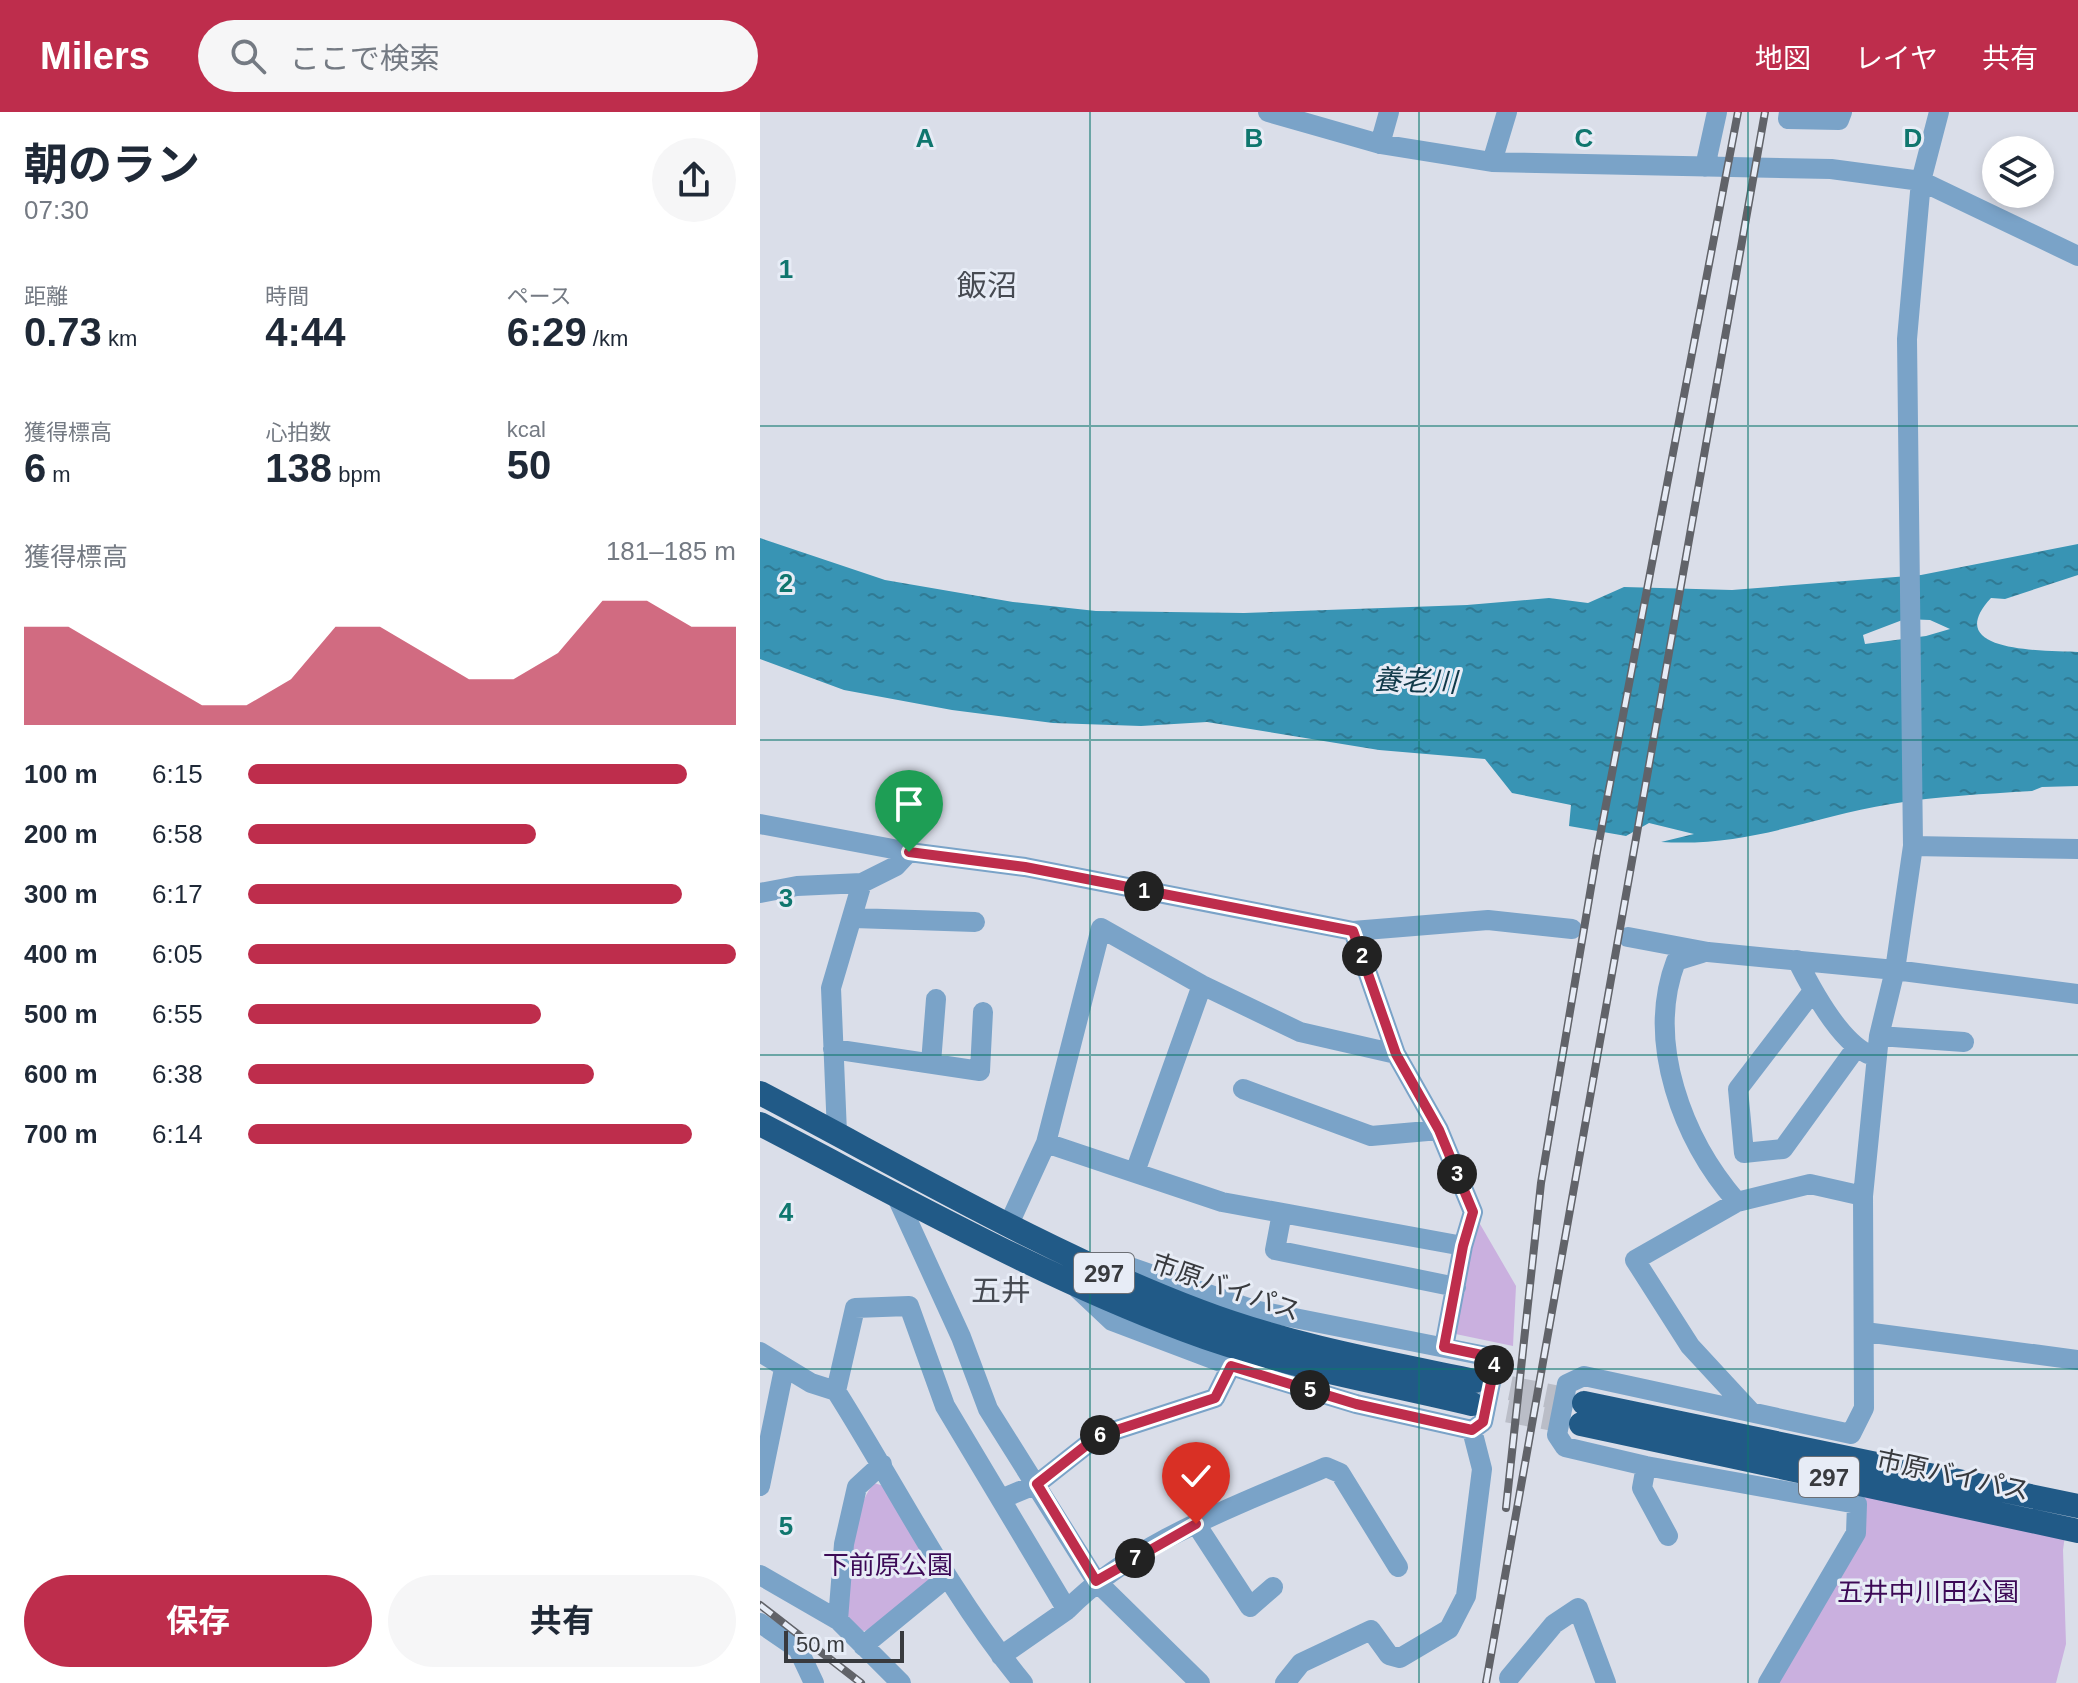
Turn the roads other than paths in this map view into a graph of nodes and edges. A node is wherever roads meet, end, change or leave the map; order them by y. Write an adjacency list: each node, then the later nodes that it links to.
1 (1268, 112): 8 (street)
2 (1389, 112): 8 (street)
3 (1507, 112): 9 (street)
4 (1717, 112): 10 (street)
5 (1789, 112): 6 (street)
6 (1842, 112)
7 (1939, 112): 11 (street)
8 (1380, 144): 9 (street)
9 (1492, 162): 10 (street)
10 (1705, 167): 11 (street)
11 (1921, 181): 12 (street); 14 (street)
12 (2078, 256)
13 (760, 824): 16 (street)
14 (1913, 846): 15 (street); 26 (street)
15 (2078, 849)
16 (909, 852): 17 (street); 22 (street)
17 (862, 883): 18 (street); 19 (street)
18 (760, 893)
19 (854, 918): 20 (street); 35 (street)
20 (975, 922)
21 (1572, 929): 22 (street)
22 (1353, 931): 36 (street)
23 (1628, 937): 24 (street)
24 (1708, 952): 25 (street); 48 (street)
25 (1797, 960): 26 (street); 28 (street)
26 (1895, 970): 29 (street); 32 (street)
27 (1202, 985): 36 (street); 44 (street); 45 (street)
28 (1813, 991): 34 (street); 34 (street)
29 (2078, 994)
30 (936, 999): 38 (street)
31 (983, 1012): 38 (street)
32 (1879, 1036): 33 (street); 37 (street)
33 (1964, 1042)
34 (1856, 1048): 37 (street)
35 (833, 1049): 38 (street); 43 (street)
36 (1396, 1054): 42 (street)
37 (1876, 1057): 47 (street)
38 (931, 1063)
39 (1243, 1089): 42 (street)
40 (760, 1093): 43 (highway, 市原バイパス / 297)
41 (760, 1124): 46 (highway, 市原バイパス / 297)
42 (1439, 1130): 51 (street)
43 (837, 1133): 50 (highway, 市原バイパス / 297)
44 (1046, 1143): 45 (street); 50 (street)
45 (1135, 1172): 49 (street)
46 (895, 1193): 52 (highway, 市原バイパス / 297); 66 (street)
47 (1863, 1196): 48 (street); 54 (street)
48 (1737, 1202): 62 (street)
49 (1282, 1213): 51 (street); 53 (street)
50 (1008, 1226): 52 (highway, 市原バイパス / 297)
51 (1463, 1246): 53 (street)
52 (1076, 1273): 55 (street); 58 (street); 61 (highway, 市原バイパス / 297)
53 (1456, 1287): 55 (street)
54 (1865, 1332): 57 (street); 62 (street)
55 (1444, 1347): 63 (street)
56 (760, 1352): 59 (street)
57 (2078, 1360)
58 (1231, 1366): 63 (street); 66 (street)
59 (784, 1369): 60 (street); 67 (street)
60 (836, 1391): 64 (street); 68 (street)
61 (1474, 1392)
62 (1751, 1412): 65 (street)
63 (1472, 1430): 88 (street)
64 (882, 1464): 75 (street); 79 (street)
65 (1646, 1466): 72 (street); 90 (street)
66 (1037, 1484): 68 (street); 76 (street)
67 (760, 1486)
68 (1001, 1499): 78 (street)
69 (2078, 1506): 71 (highway, 市原バイパス / 297)
70 (1196, 1524): 73 (street); 76 (street); 77 (street)
71 (2078, 1531)
72 (1668, 1536)
73 (1398, 1567)
74 (760, 1575): 79 (street)
75 (946, 1578): 81 (street); 82 (street)
76 (1096, 1581): 78 (street); 87 (street)
77 (1273, 1587)
78 (1067, 1610): 82 (street)
79 (838, 1620): 81 (street)
80 (760, 1623): 84 (street)
81 (863, 1646): 85 (street)
82 (1001, 1656): 86 (street)
83 (1509, 1678): 89 (street)
84 (814, 1683)
85 (901, 1683)
86 (1023, 1683)
87 (1200, 1683)
88 (1285, 1683)
89 (1606, 1683)
90 (1768, 1683)

